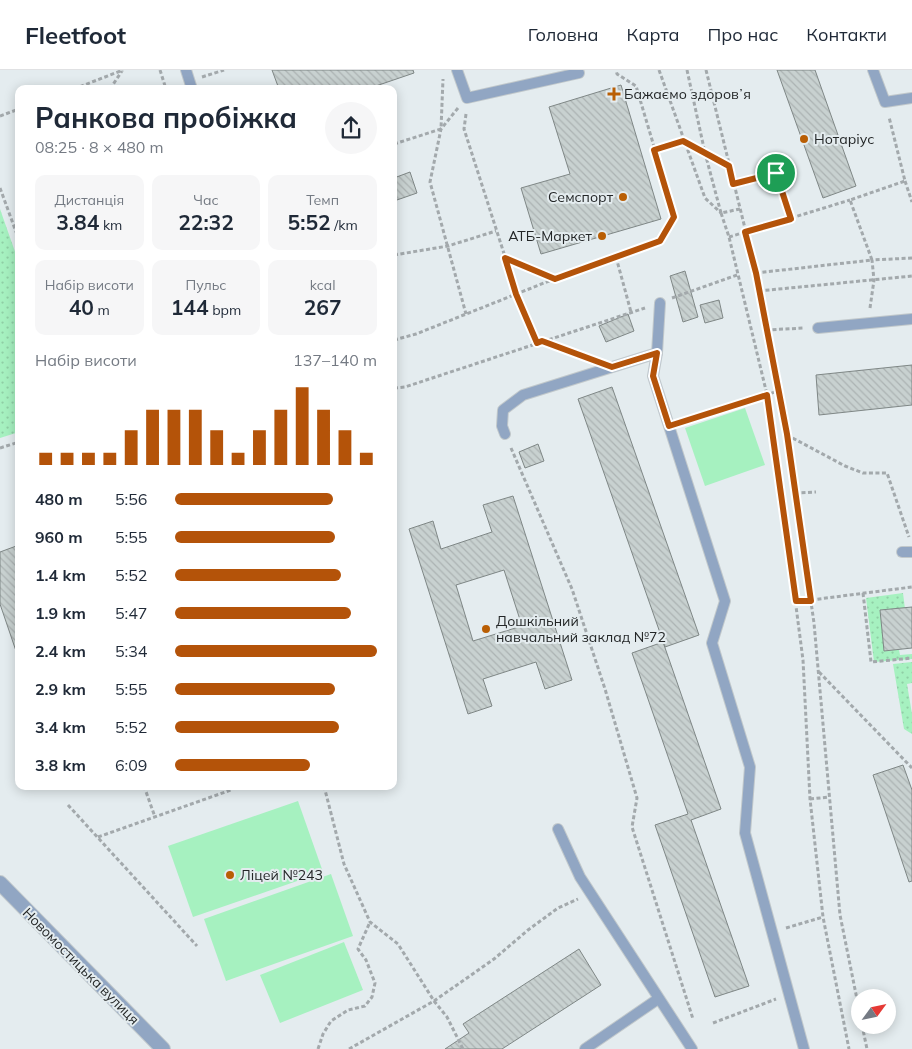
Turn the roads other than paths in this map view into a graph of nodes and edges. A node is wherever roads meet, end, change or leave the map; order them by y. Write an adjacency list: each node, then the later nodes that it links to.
1 (186, 70): 5 (lane)
2 (457, 70): 4 (lane)
3 (873, 70): 6 (lane)
4 (579, 74)
5 (191, 85)
6 (912, 98)
7 (660, 303): 10 (lane)
8 (912, 319): 9 (lane)
9 (818, 328)
10 (657, 353): 11 (lane); 18 (lane)
11 (505, 434)
12 (558, 829): 14 (lane)
13 (0, 883): 15 (street, Новомостицька вулиця)
14 (658, 999): 16 (lane); 17 (lane)
15 (163, 1049)
16 (586, 1049)
17 (692, 1049)
18 (804, 1049)

